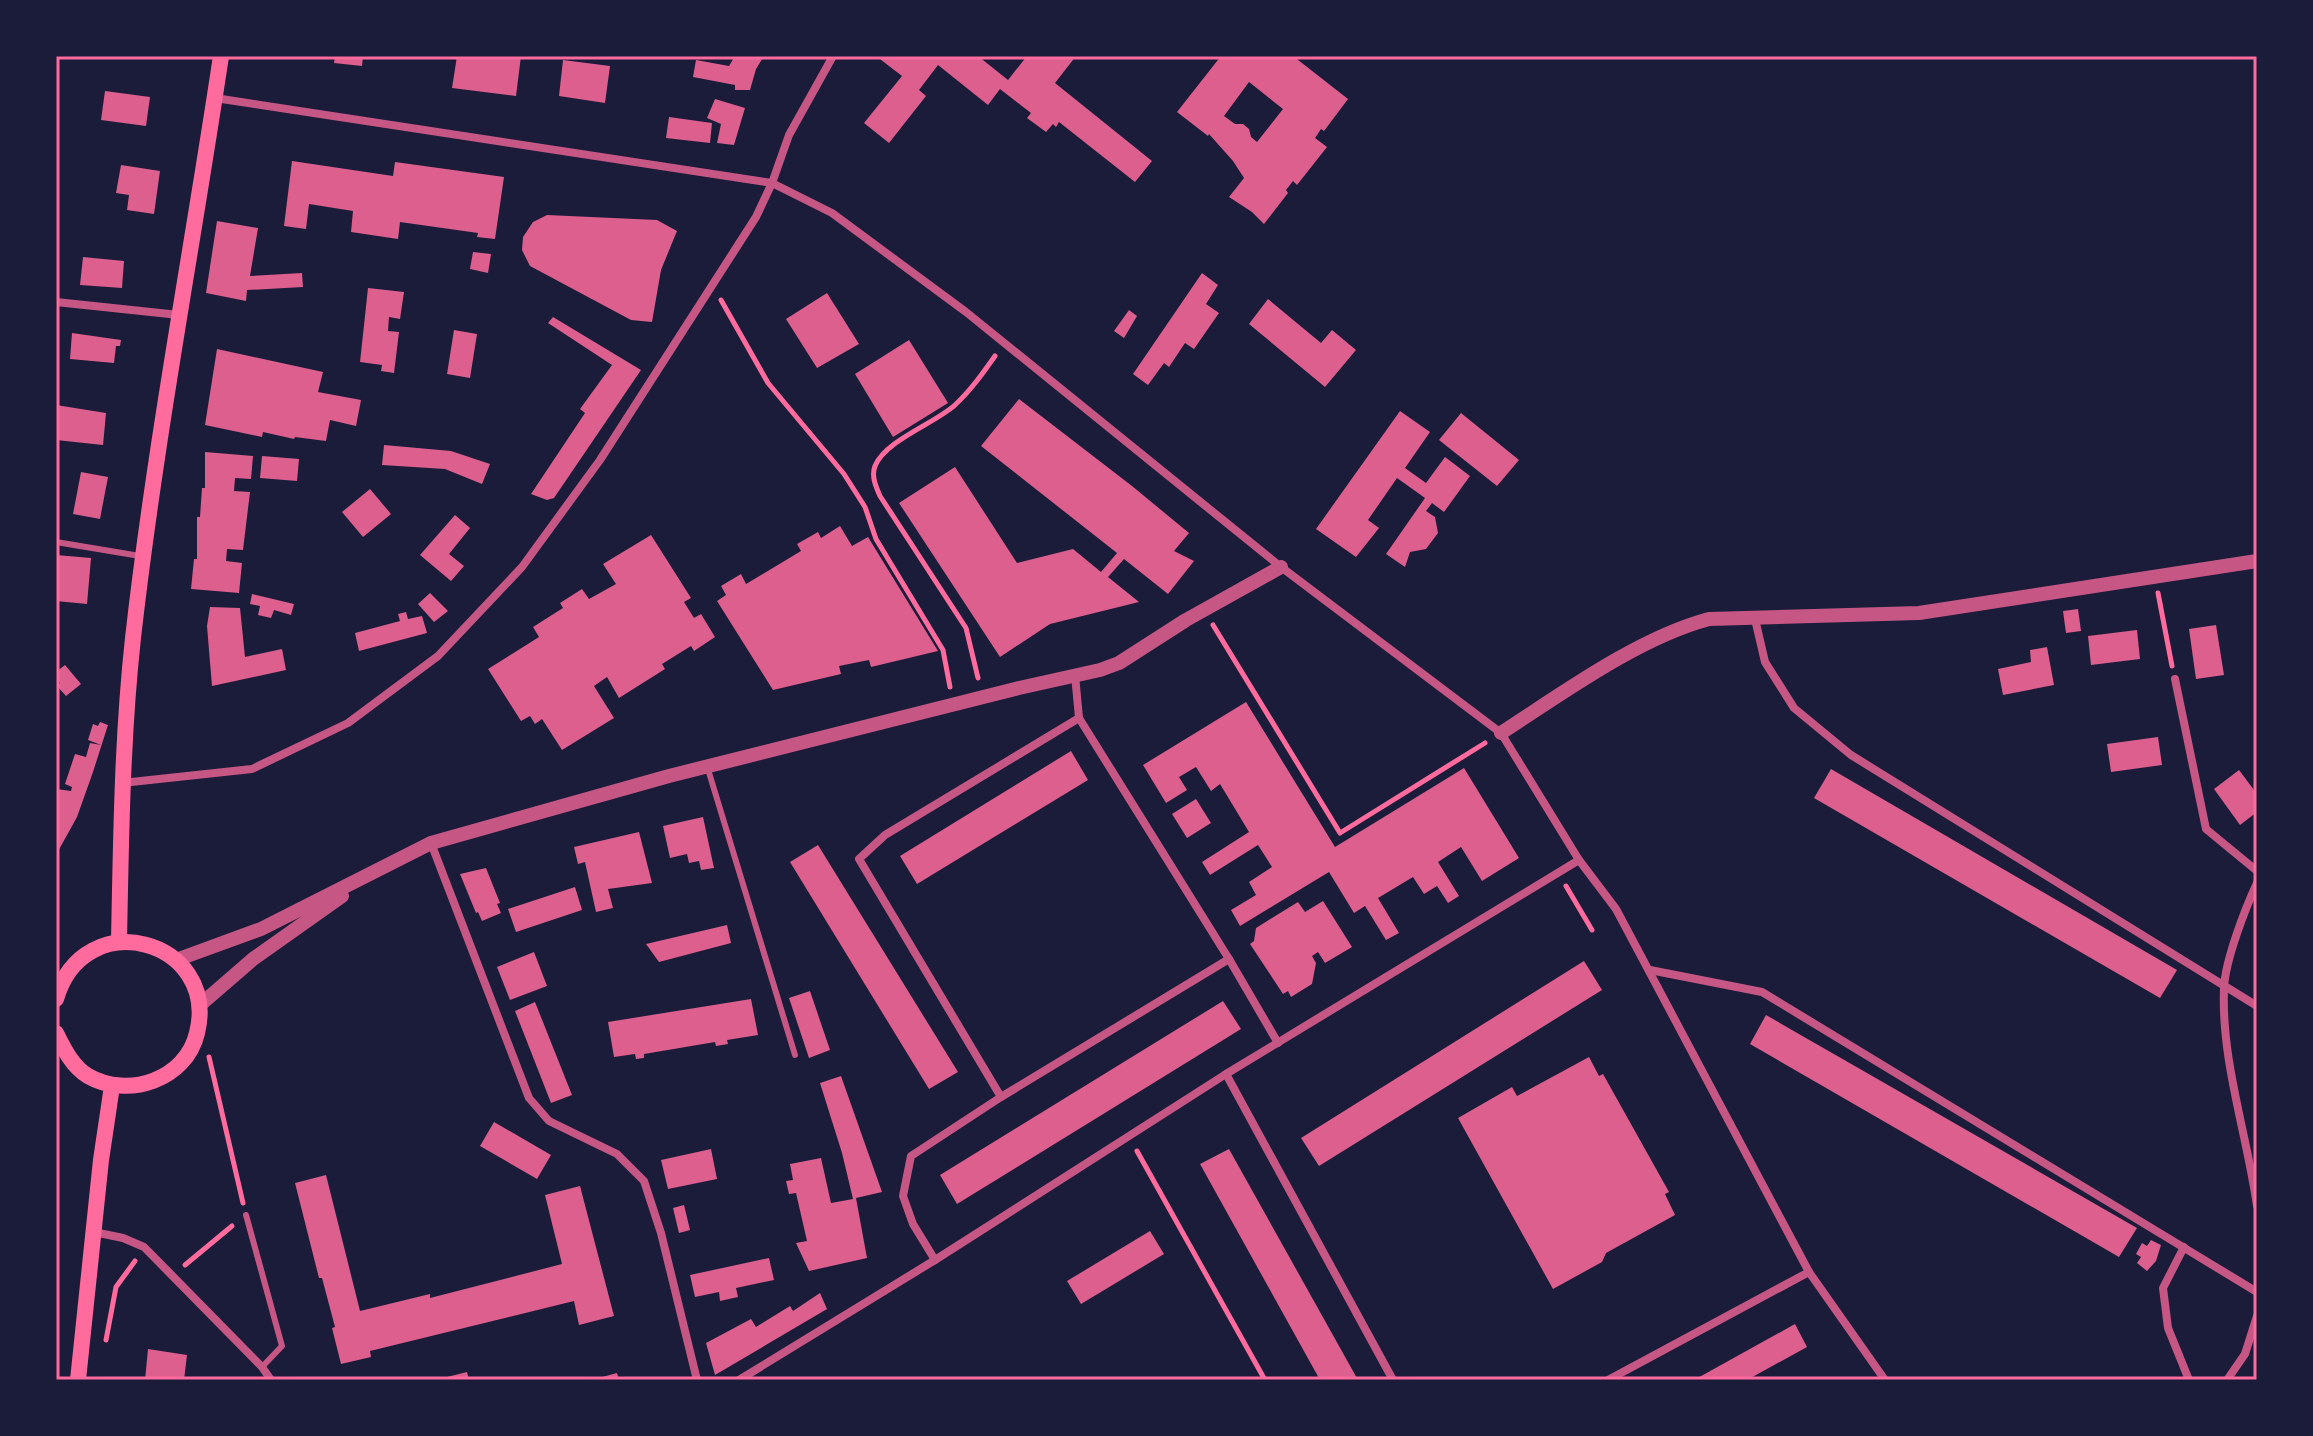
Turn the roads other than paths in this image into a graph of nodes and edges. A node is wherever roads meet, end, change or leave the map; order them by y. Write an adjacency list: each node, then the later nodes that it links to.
1 (221, 56): 3 (main road)
2 (833, 56): 4 (street)
3 (215, 98): 4 (street); 6 (main road)
4 (772, 183): 10 (street); 17 (street)
5 (56, 302): 6 (street)
6 (180, 316): 8 (main road)
7 (56, 542): 8 (lane)
8 (143, 556): 17 (main road)
9 (2257, 561): 11 (street)
10 (1281, 567): 12 (street); 15 (street)
11 (1755, 619): 15 (street); 27 (street)
12 (1075, 675): 14 (street); 16 (street)
13 (2175, 679): 21 (street)
14 (1079, 718): 24 (street); 36 (street)
15 (1501, 733): 19 (street)
16 (707, 766): 18 (street); 33 (lane)
17 (121, 783): 23 (main road)
18 (431, 843): 20 (street); 48 (street)
19 (1579, 860): 26 (street); 32 (street)
20 (392, 861): 25 (street); 29 (street)
21 (2257, 871)
22 (2257, 883): 27 (street)
23 (119, 941): 25 (main road); 28 (main road)
24 (1229, 959): 32 (street); 36 (street)
25 (176, 960): 29 (main road)
26 (1650, 970): 40 (street); 42 (street)
27 (2224, 986): 30 (street); 37 (street)
28 (56, 999)
29 (200, 1005): 35 (main road)
30 (2257, 1006)
31 (56, 1033): 35 (main road)
32 (1278, 1043): 34 (street)
33 (795, 1055)
34 (1226, 1074): 41 (street); 50 (street)
35 (112, 1086): 39 (main road)
36 (1001, 1097): 41 (street)
37 (2257, 1206)
38 (246, 1215): 45 (lane)
39 (94, 1232): 45 (street); 46 (main road)
40 (2184, 1247): 43 (street); 53 (street)
41 (935, 1260): 49 (street)
42 (1809, 1272): 51 (street); 52 (street)
43 (2257, 1292)
44 (2257, 1316): 54 (street)
45 (262, 1367): 47 (street)
46 (78, 1380)
47 (271, 1380)
48 (697, 1380)
49 (739, 1380)
50 (1393, 1380)
51 (1608, 1380)
52 (1885, 1380)
53 (2189, 1380)
54 (2227, 1380)

